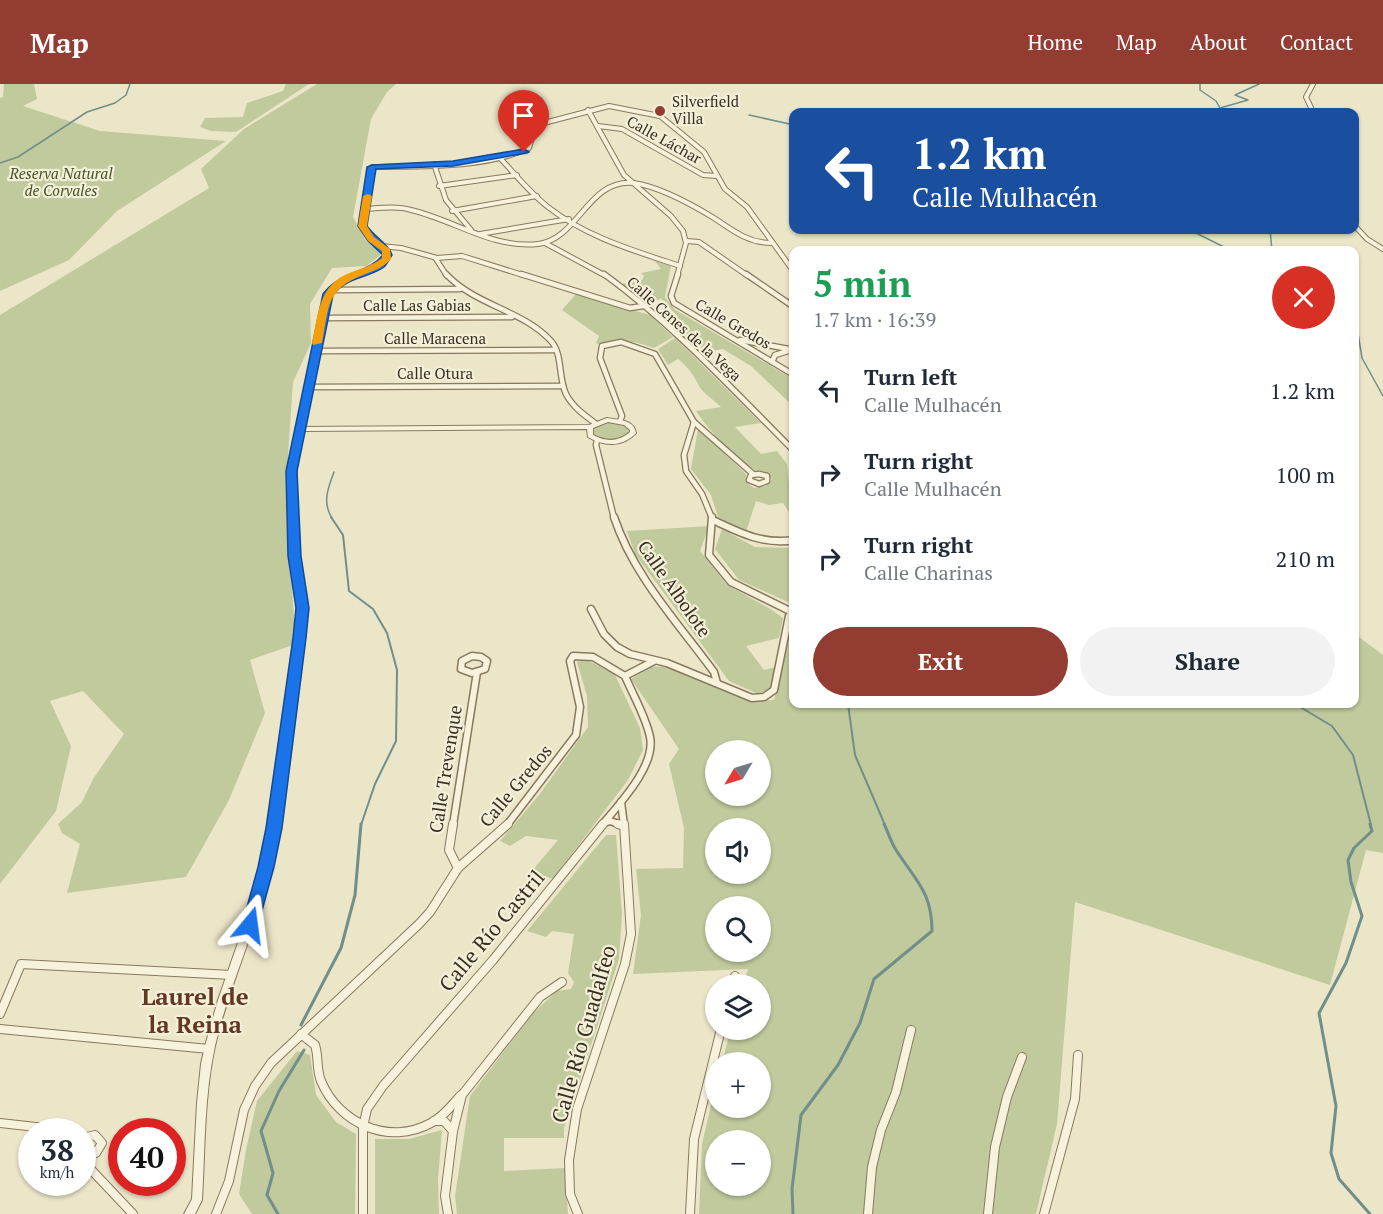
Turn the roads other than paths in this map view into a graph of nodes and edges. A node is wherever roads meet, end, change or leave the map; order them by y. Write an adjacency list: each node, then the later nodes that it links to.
1 (1313, 84): 2 (street)
2 (1311, 108)
3 (588, 110): 4 (street); 5 (street); 8 (street)
4 (598, 126): 8 (street, Calle Láchar); 9 (street)
5 (499, 157): 6 (street); 7 (street)
6 (434, 164): 10 (street); 12 (street)
7 (517, 175): 10 (street); 11 (street)
8 (717, 176): 20 (street)
9 (631, 182): 14 (street); 18 (street); 20 (street)
10 (439, 186): 13 (street)
11 (537, 196): 13 (street); 14 (street)
12 (366, 209): 16 (street); 21 (street)
13 (452, 211): 16 (street)
14 (571, 220): 17 (street); 19 (street); 24 (street)
15 (1359, 230): 22 (street)
16 (473, 232): 17 (street)
17 (480, 234): 19 (street)
18 (687, 241): 24 (street, Calle Gredos); 28 (street)
19 (545, 243): 29 (street, Calle Cenes de la Vega)
20 (771, 243): 25 (street)
21 (381, 246): 23 (street); 27 (street)
22 (1383, 249)
23 (436, 259): 26 (street); 29 (street)
24 (680, 263): 32 (street, Calle Gredos)
25 (789, 266)
26 (461, 289): 27 (street); 30 (street)
27 (331, 290): 31 (street)
28 (789, 304)
29 (643, 306): 46 (street, Calle Cenes de la Vega)
30 (512, 317): 31 (street, Calle Las Gabias); 34 (street)
31 (322, 318): 35 (street)
32 (733, 339): 33 (street); 37 (street, Calle Gredos)
33 (789, 349)
34 (554, 350): 35 (street, Calle Maracena); 39 (street)
35 (315, 351): 40 (street)
36 (789, 351): 37 (street)
37 (772, 362): 38 (street, Calle Gredos)
38 (789, 372)
39 (563, 386): 40 (street, Calle Otura); 43 (street)
40 (308, 387): 44 (street)
41 (620, 421): 42 (street); 43 (street); 45 (street)
42 (694, 422): 47 (street); 48 (street)
43 (591, 428): 44 (street); 45 (street)
44 (299, 432): 61 (street)
45 (597, 440): 56 (street, Calle Albolote)
46 (789, 446)
47 (753, 474)
48 (712, 520): 49 (street); 51 (street)
49 (789, 540)
50 (591, 609): 53 (street)
51 (789, 609)
52 (789, 616): 56 (street)
53 (654, 661): 55 (street); 56 (street)
54 (477, 672): 60 (street, Calle Trevenque)
55 (625, 676): 57 (street, Calle Río Castril); 60 (street, Calle Gredos)
56 (717, 683)
57 (621, 802): 58 (street, Calle Río Castril); 59 (street, Calle Río Guadalfeo)
58 (603, 824): 59 (street); 75 (street, Calle Río Castril)
59 (624, 826): 85 (street, Calle Río Guadalfeo)
60 (458, 868): 66 (street, Calle Gredos)
61 (232, 975): 63 (street); 68 (street)
62 (562, 982): 71 (street)
63 (0, 1014)
64 (0, 1029): 68 (street)
65 (911, 1030): 87 (street)
66 (301, 1034): 75 (street); 82 (street, Calle Gredos)
67 (718, 1040): 86 (street)
68 (209, 1049): 81 (street)
69 (1077, 1055): 89 (street)
70 (1022, 1057): 88 (street)
71 (462, 1095): 72 (street); 76 (street)
72 (434, 1121): 75 (street); 76 (street)
73 (0, 1124): 74 (street)
74 (18, 1126)
75 (363, 1127): 83 (street, Calle Río Castril)
76 (453, 1131): 84 (street)
77 (96, 1137): 78 (street)
78 (96, 1152)
79 (96, 1174): 80 (street)
80 (133, 1214)
81 (189, 1214)
82 (216, 1214)
83 (363, 1214)
84 (448, 1214)
85 (578, 1214)
86 (690, 1214)
87 (868, 1214)
88 (988, 1214)
89 (1044, 1214)

